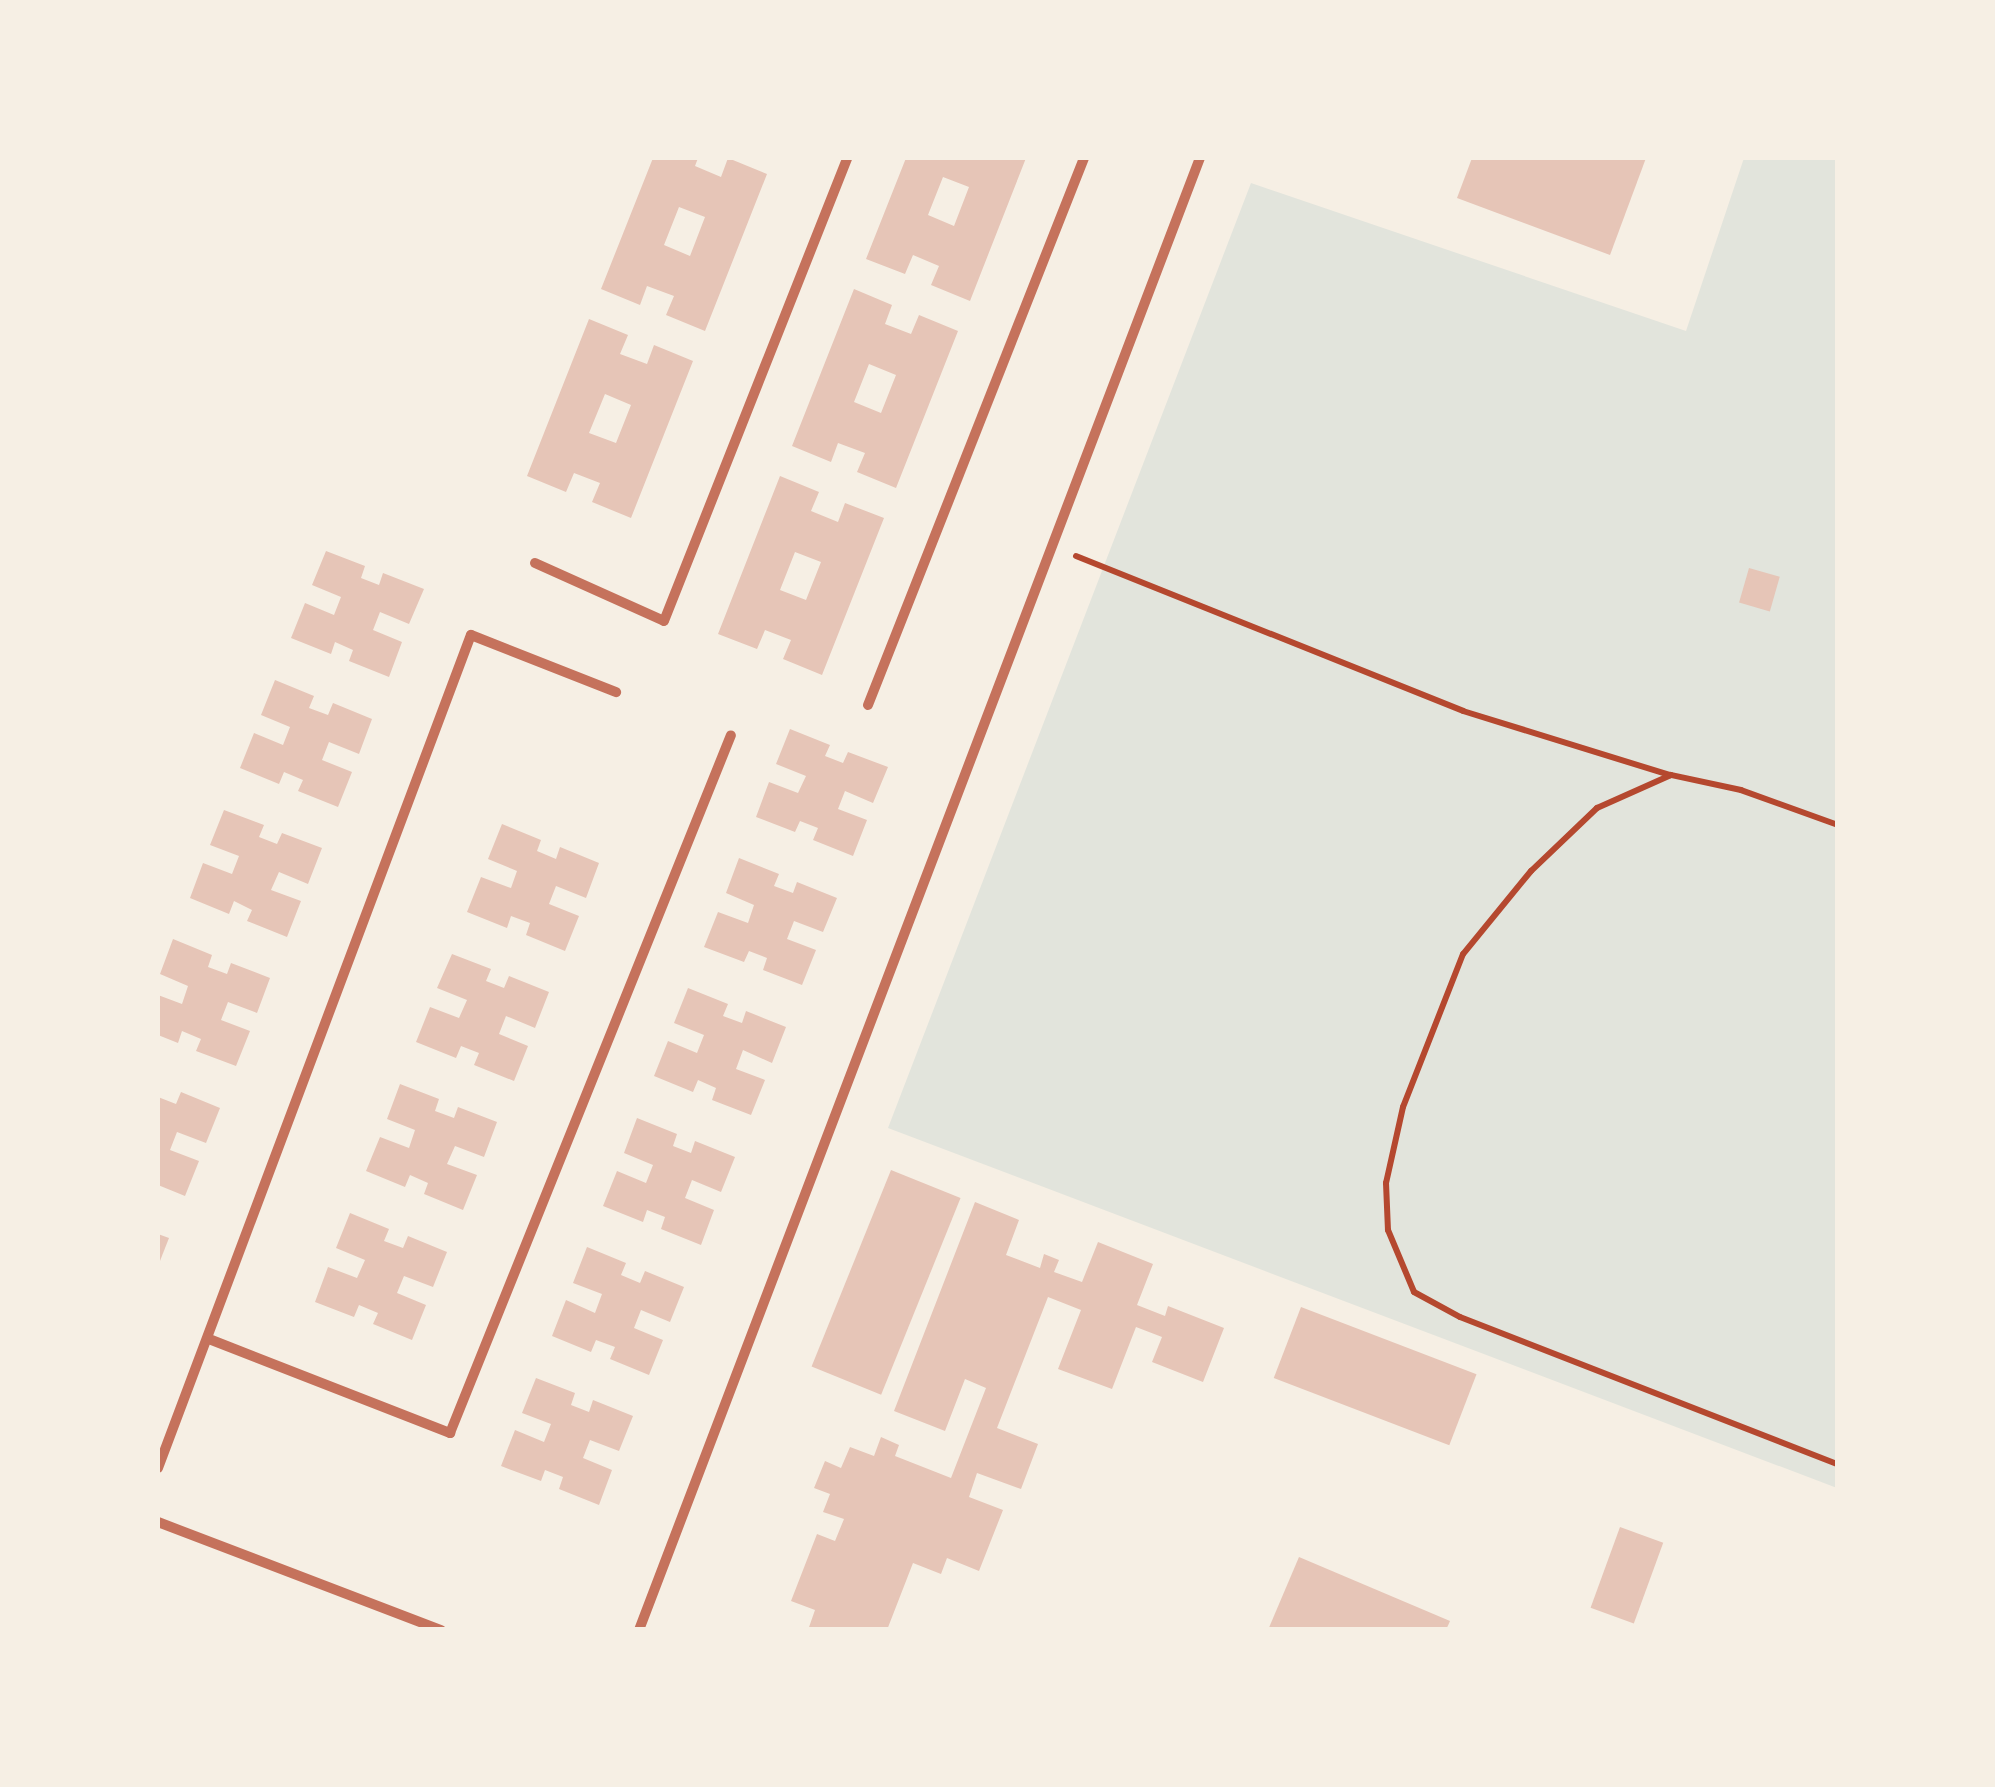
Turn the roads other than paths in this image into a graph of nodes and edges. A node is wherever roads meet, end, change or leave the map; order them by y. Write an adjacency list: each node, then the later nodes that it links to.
1 (847, 158): 4 (street)
2 (1084, 158): 6 (street)
3 (1200, 158): 12 (street)
4 (535, 563)
5 (616, 692): 8 (street)
6 (868, 704)
7 (731, 735): 8 (street)
8 (210, 1339): 9 (street)
9 (158, 1468)
10 (158, 1522): 11 (street)
11 (441, 1630)
12 (638, 1630)

